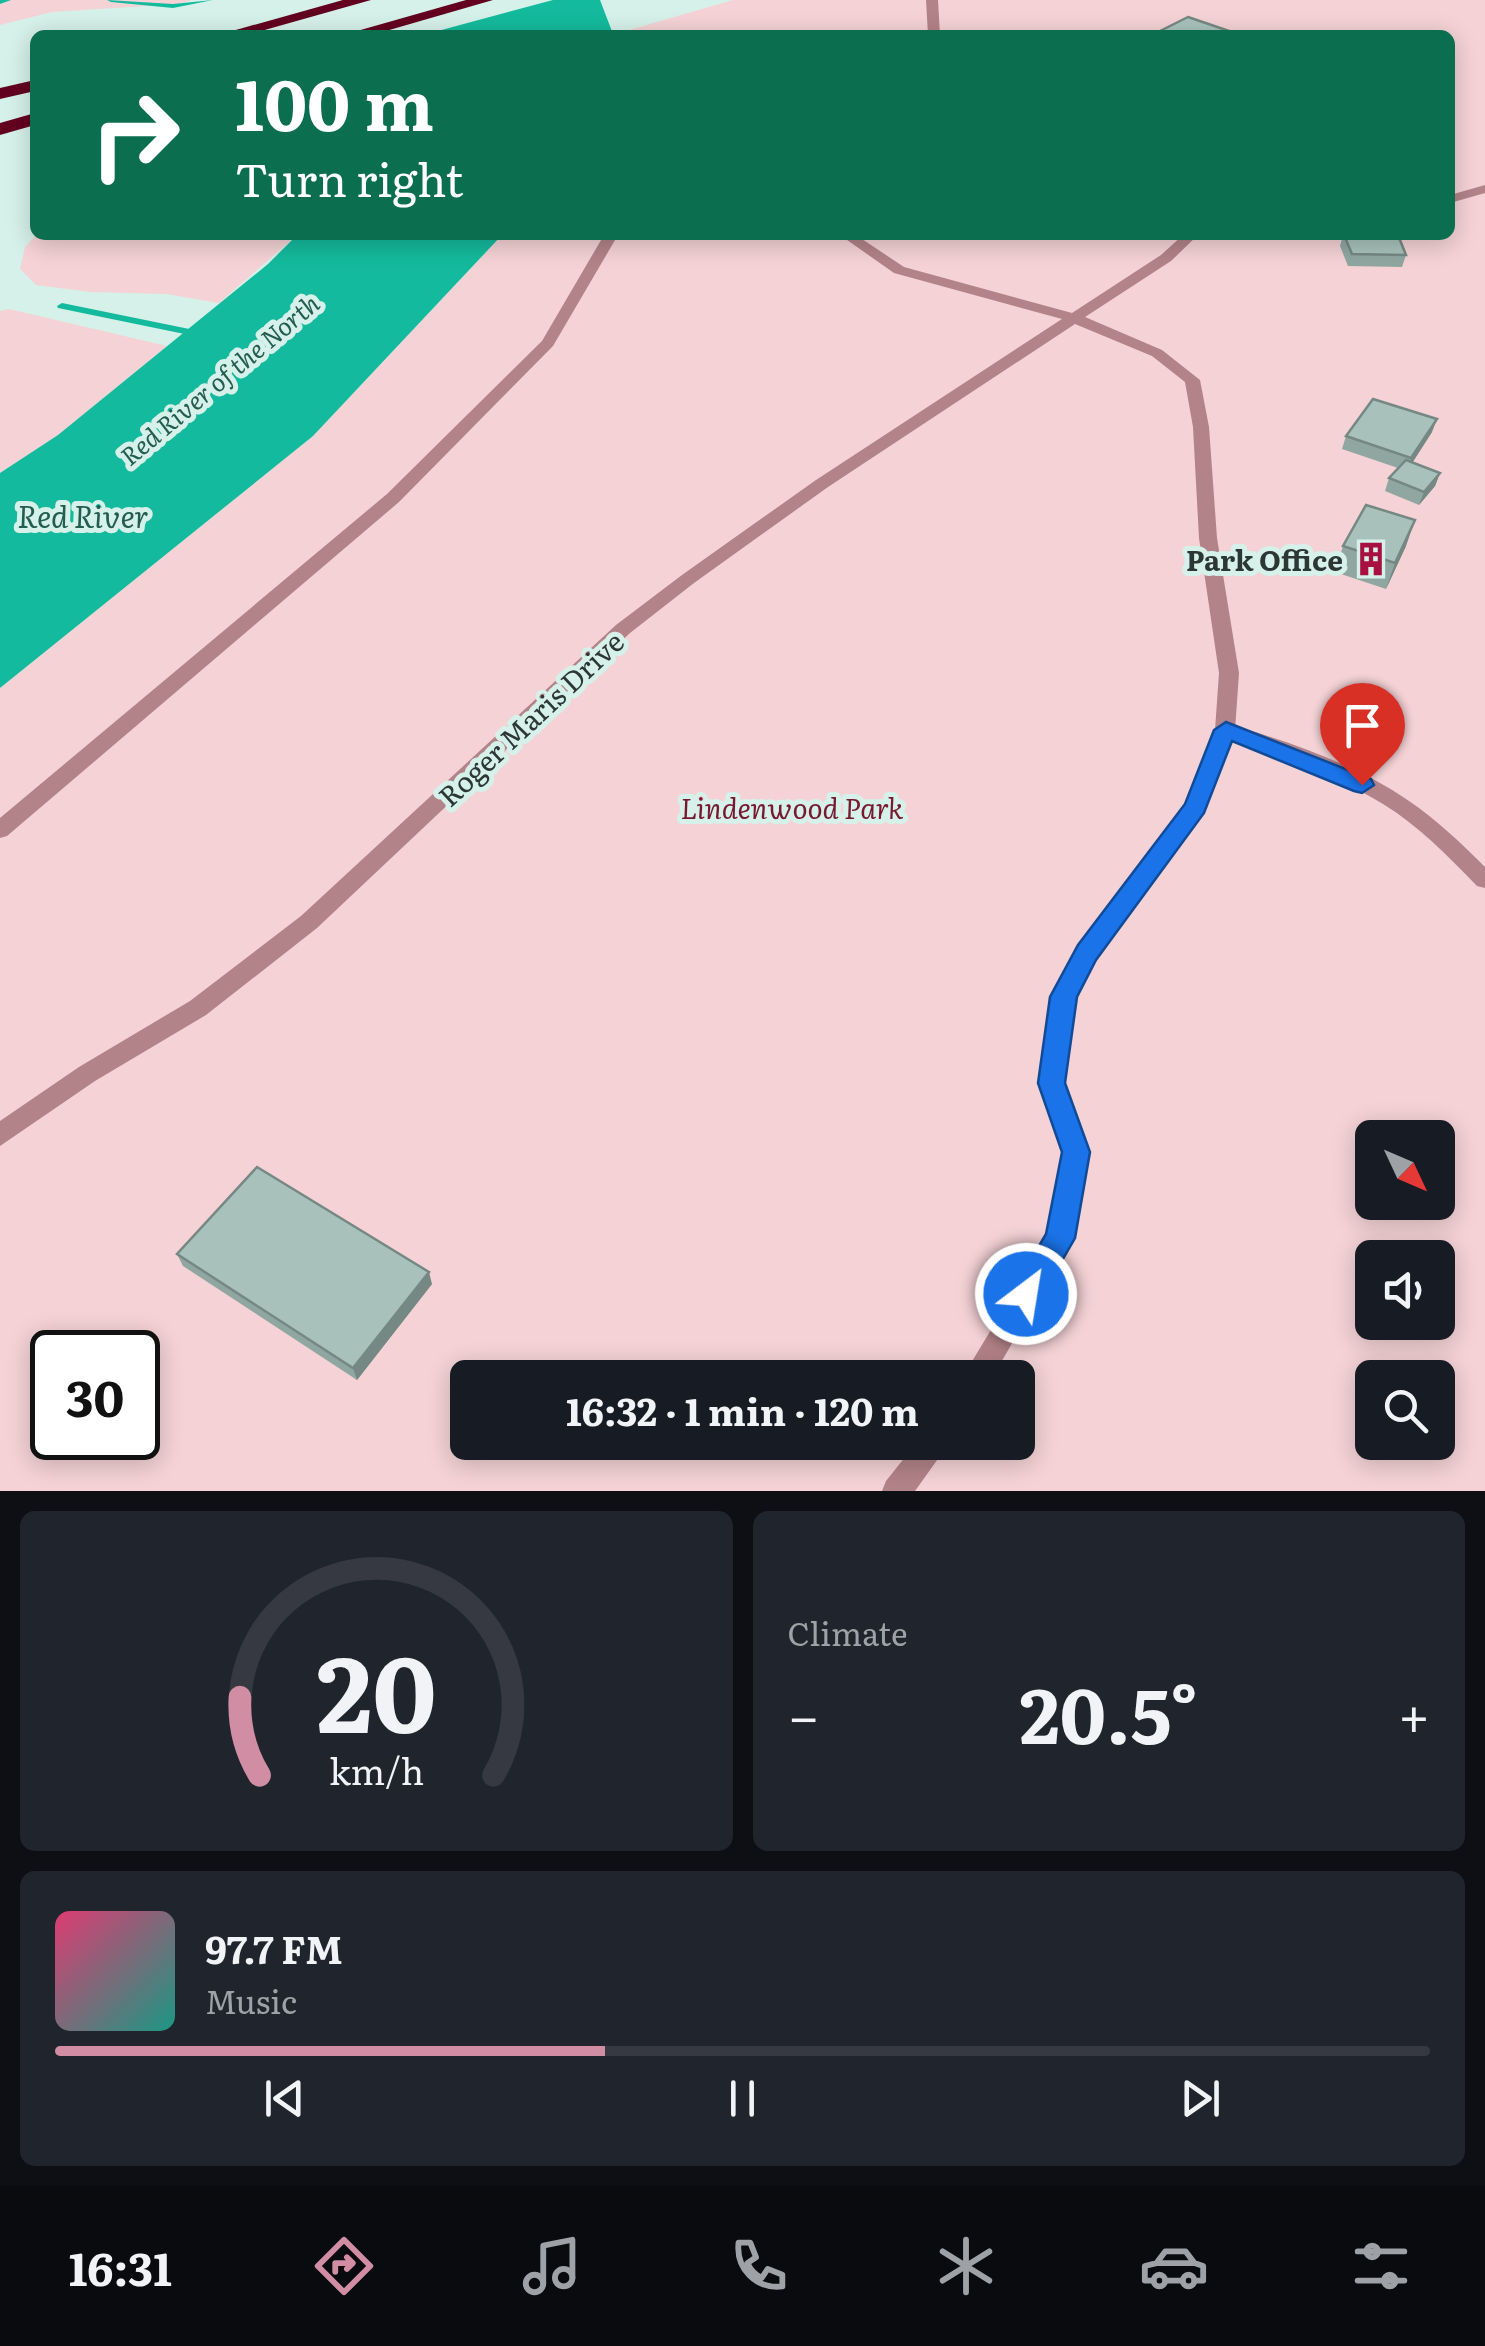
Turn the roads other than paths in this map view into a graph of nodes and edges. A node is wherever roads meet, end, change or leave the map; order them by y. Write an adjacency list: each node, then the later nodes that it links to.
1 (362, 0): 4 (highway)
2 (485, 0): 5 (highway)
3 (932, 0): 6 (street)
4 (246, 30)
5 (371, 30)
6 (934, 30)
7 (30, 85): 8 (highway)
8 (0, 94)
9 (30, 120): 10 (highway)
10 (0, 128)
11 (1485, 189): 12 (street)
12 (1455, 198)
13 (608, 240): 18 (street)
14 (854, 240): 16 (street)
15 (1186, 240): 16 (street, Roger Maris Drive)
16 (1074, 318): 17 (street); 20 (street, Roger Maris Drive)
17 (1226, 730): 19 (street); 21 (street)
18 (0, 830)
19 (1485, 880)
20 (0, 1135)
21 (987, 1360)
22 (921, 1460): 23 (street)
23 (896, 1491)

